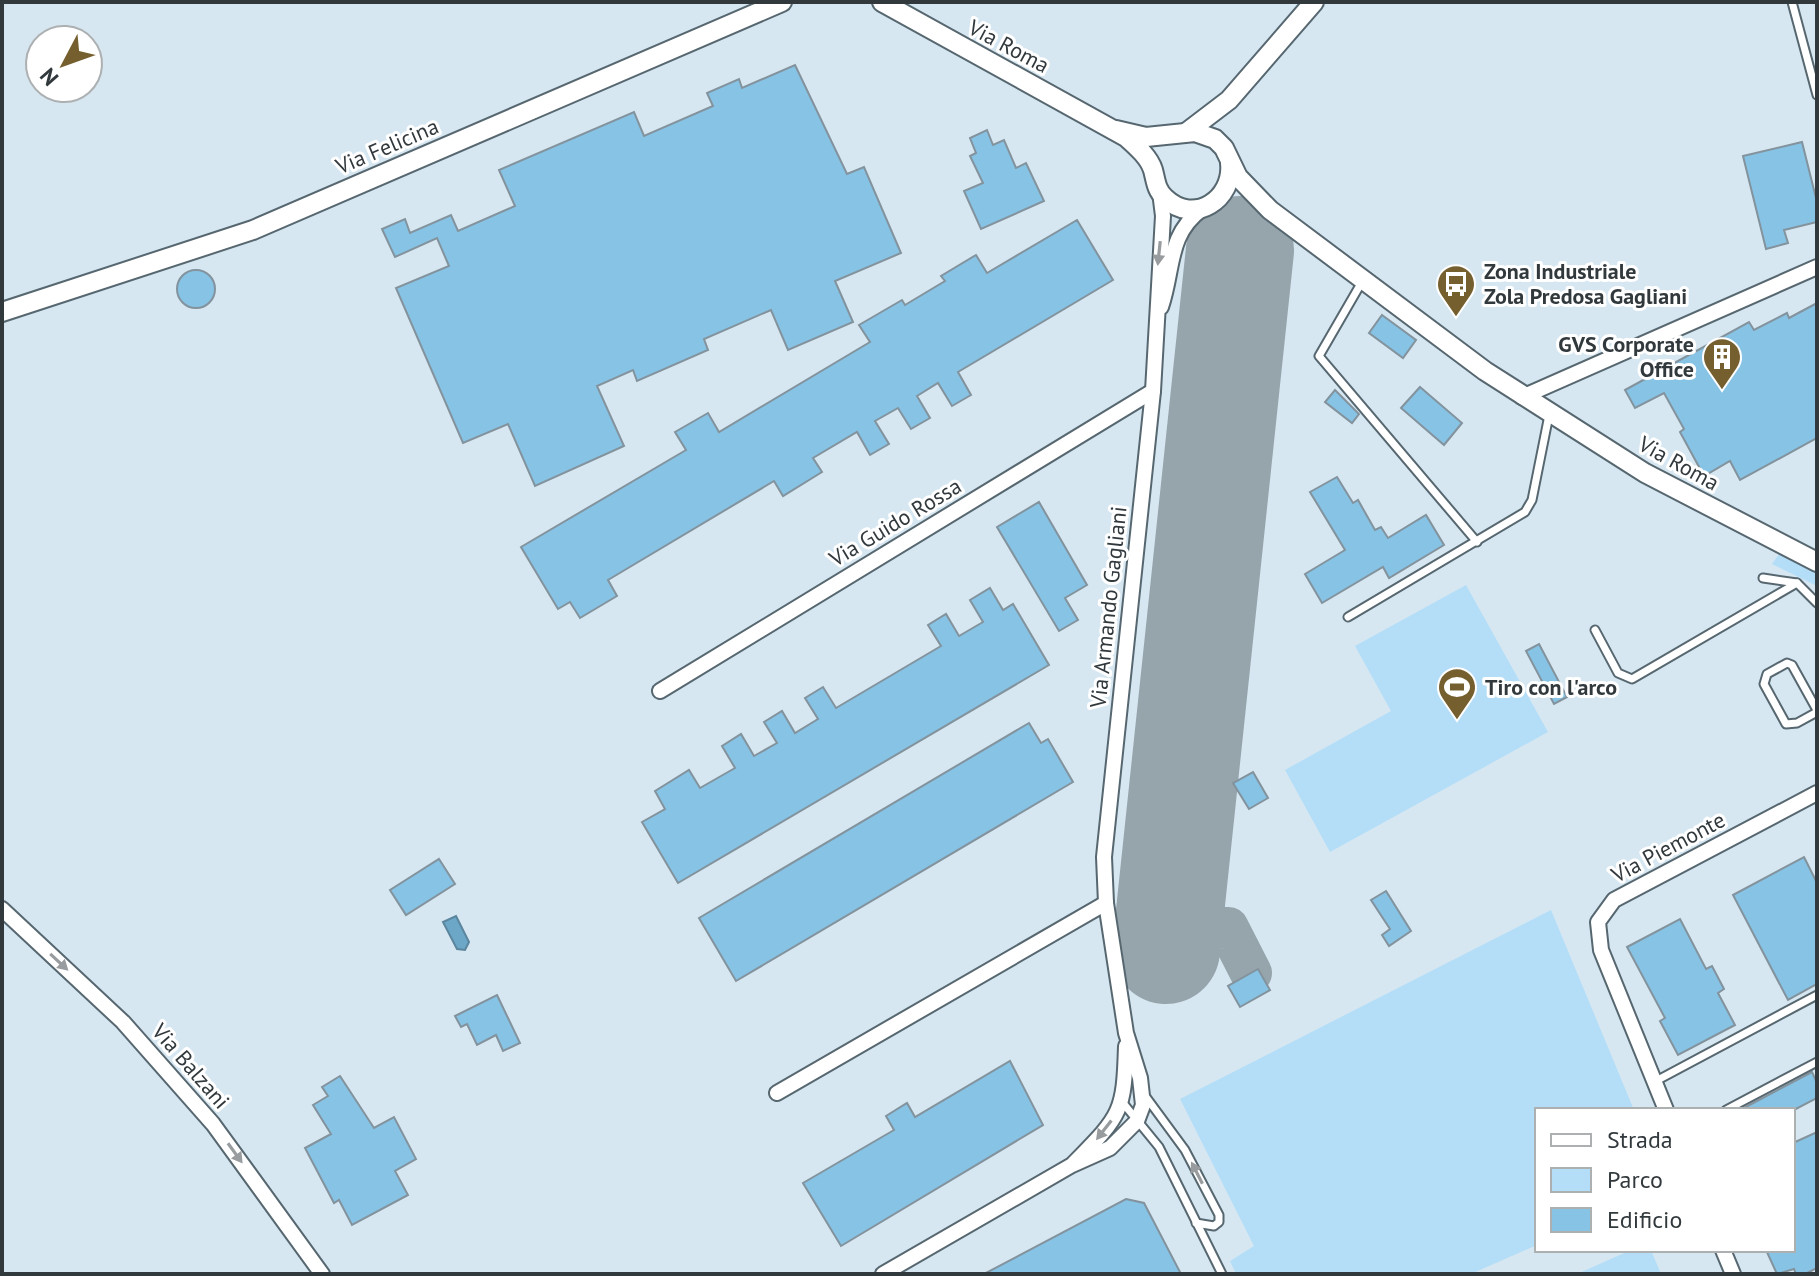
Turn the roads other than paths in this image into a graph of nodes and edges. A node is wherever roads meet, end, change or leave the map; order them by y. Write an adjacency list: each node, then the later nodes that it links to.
1 (782, 2): 17 (street, Via Felicina)
2 (882, 2): 7 (street, Via Roma)
3 (1314, 2): 6 (street)
4 (1792, 2): 5 (lane)
5 (1817, 95)
6 (1229, 100): 8 (street); 9 (street)
7 (1116, 130): 8 (street, Via Roma); 10 (street, Via Roma)
8 (1183, 133): 9 (street, Via Roma); 10 (street)
9 (1229, 159): 12 (street); 14 (street, Via Roma)
10 (1153, 171): 11 (street, Via Roma)
11 (1160, 192): 13 (street); 18 (street, Via Armando Gagliani, one-way to 18)
12 (1222, 197): 13 (street); 14 (street, Via Roma)
13 (1202, 209): 18 (street, Via Armando Gagliani)
14 (1270, 210): 16 (street, Via Roma)
15 (1817, 267): 20 (street)
16 (1364, 278): 20 (street, Via Roma); 22 (lane)
17 (2, 312)
18 (1158, 315): 19 (street, Via Armando Gagliani)
19 (1153, 391): 29 (street, Via Guido Rossa); 32 (street, Via Armando Gagliani)
20 (1522, 397): 21 (street, Via Roma)
21 (1549, 415): 22 (lane); 23 (street, Via Roma)
22 (1477, 542): 27 (lane)
23 (1817, 562)
24 (1763, 578): 25 (lane)
25 (1797, 583): 26 (lane); 28 (lane)
26 (1817, 603)
27 (1348, 617)
28 (1595, 630)
29 (660, 691)
30 (1817, 711): 30 (lane)
31 (1817, 793): 37 (street, Via Piemonte)
32 (1106, 903): 35 (street, Via Armando Gagliani); 39 (street)
33 (2, 909): 47 (street, Via Balzani, one-way to 47)
34 (1817, 995): 37 (lane)
35 (1126, 1033): 38 (street, Via Armando Gagliani); 40 (street, Via Armando Gagliani)
36 (1817, 1062): 42 (lane)
37 (1654, 1082): 41 (street, Via Piemonte)
38 (1141, 1091): 43 (street, Via Armando Gagliani); 45 (lane, Via Armando Gagliani, one-way to 38)
39 (777, 1093)
40 (1123, 1103): 43 (lane); 44 (street, one-way to 44)
41 (1665, 1108)
42 (1730, 1108)
43 (1137, 1121): 44 (street); 45 (lane)
44 (1072, 1165): 48 (street)
45 (1196, 1223): 49 (lane)
46 (1724, 1252): 50 (street)
47 (322, 1274)
48 (883, 1274)
49 (1222, 1274)
50 (1733, 1274)

